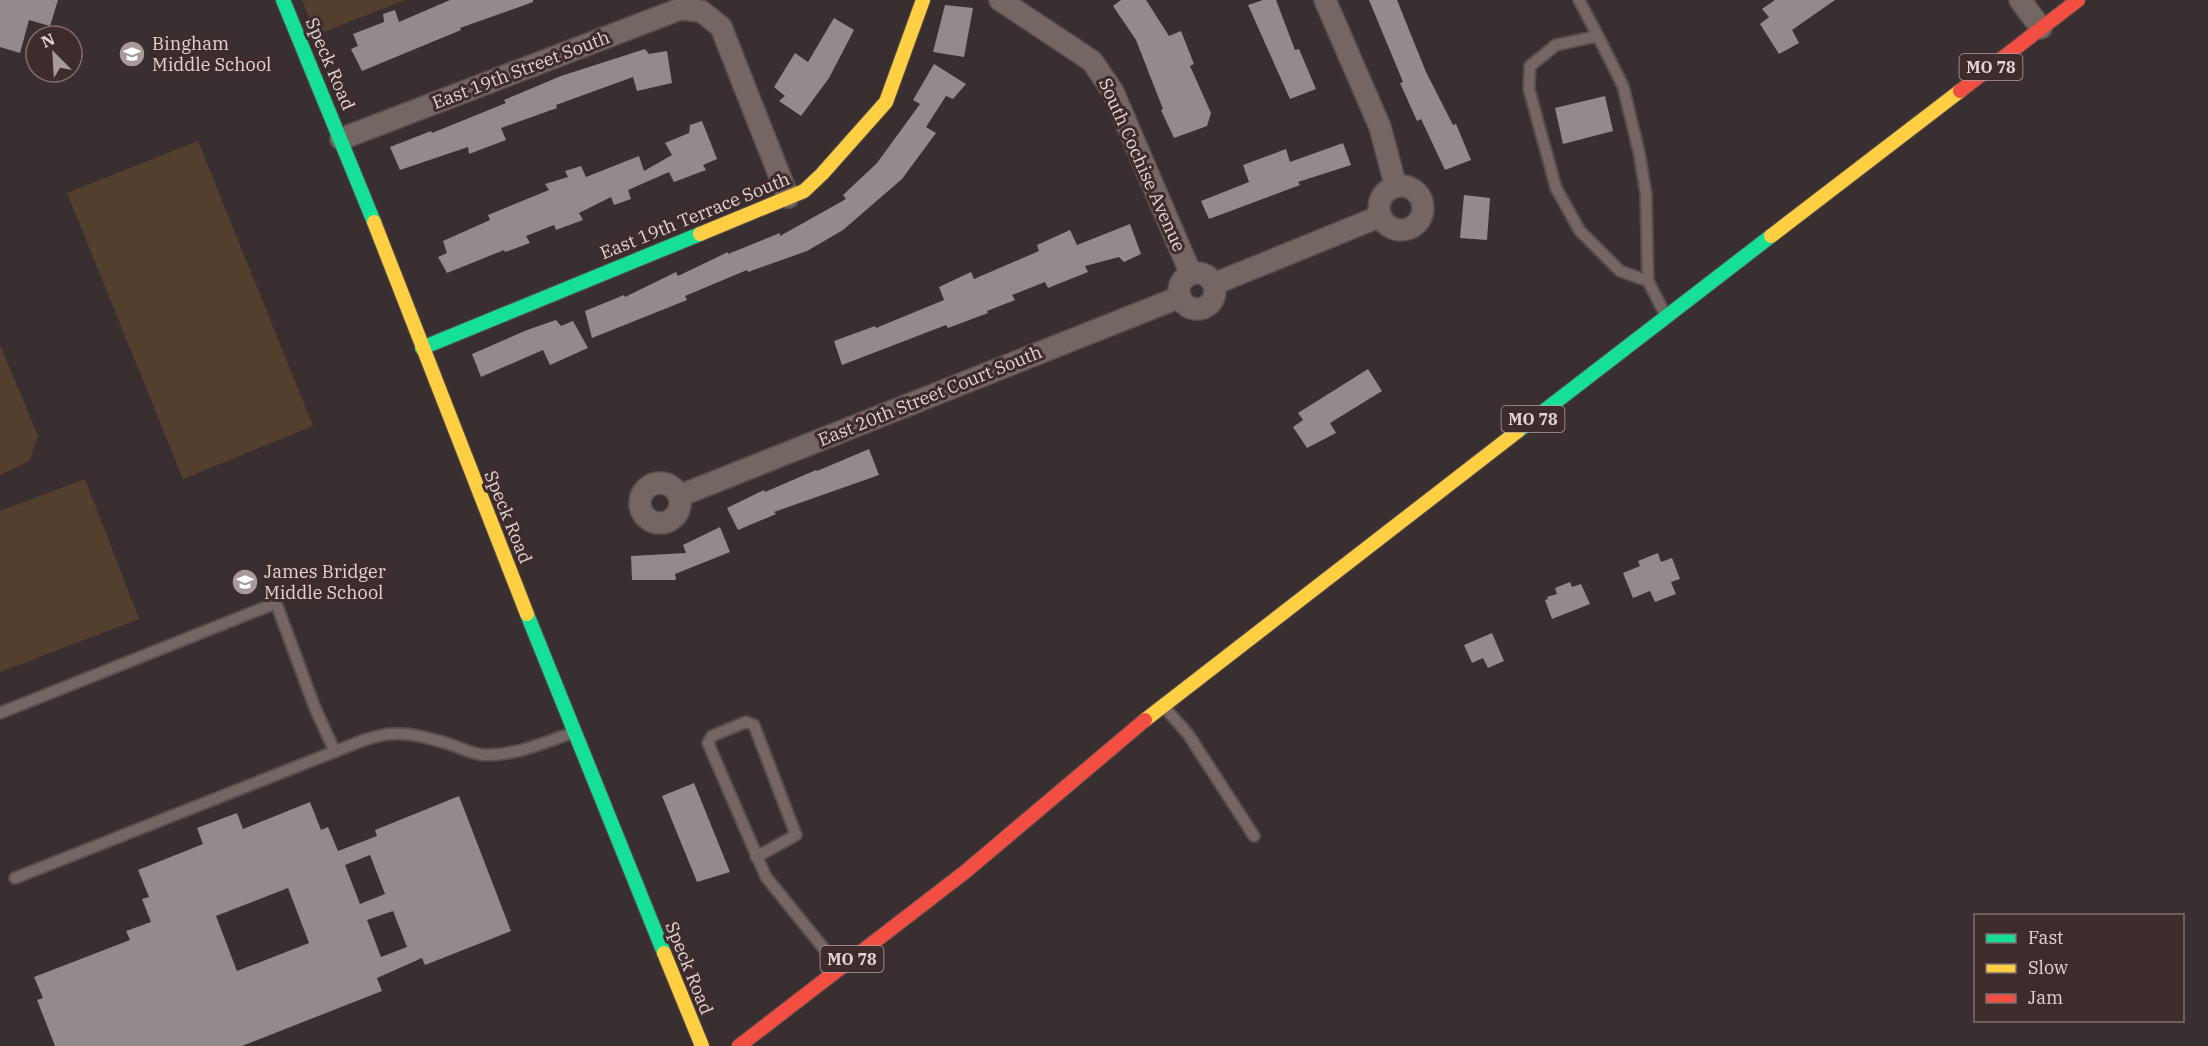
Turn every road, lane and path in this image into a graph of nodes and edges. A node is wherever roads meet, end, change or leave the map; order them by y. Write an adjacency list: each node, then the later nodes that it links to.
1 (283, 0): 10 (street, Speck Road)
2 (923, 0): 12 (street, East 19th Terrace South)
3 (1000, 0): 14 (street, South Cochise Avenue)
4 (1325, 0): 11 (street)
5 (1579, 0): 9 (lane)
6 (2020, 0): 8 (street)
7 (2078, 0): 8 (street, MO 78)
8 (2042, 28): 18 (street, MO 78)
9 (1598, 36): 15 (lane); 15 (lane)
10 (341, 139): 12 (street, East 19th Street South); 19 (street, Speck Road)
11 (1396, 187): 13 (street); 13 (street)
12 (788, 197): 19 (street, East 19th Terrace South)
13 (1381, 216): 16 (street)
14 (1191, 274): 16 (street); 17 (street)
15 (1648, 282): 18 (lane)
16 (1214, 284): 17 (street)
17 (1180, 297): 20 (street, East 20th Street Court South)
18 (1666, 317): 21 (street, MO 78)
19 (422, 348): 23 (street, Speck Road)
20 (679, 496)
21 (1163, 705): 25 (lane); 28 (street, MO 78)
22 (0, 712): 24 (lane)
23 (573, 732): 24 (lane); 29 (street, Speck Road)
24 (335, 752): 27 (lane)
25 (1254, 836)
26 (756, 857): 26 (lane); 28 (lane)
27 (15, 879)
28 (840, 969): 30 (street, MO 78)
29 (702, 1046)
30 (740, 1046)

